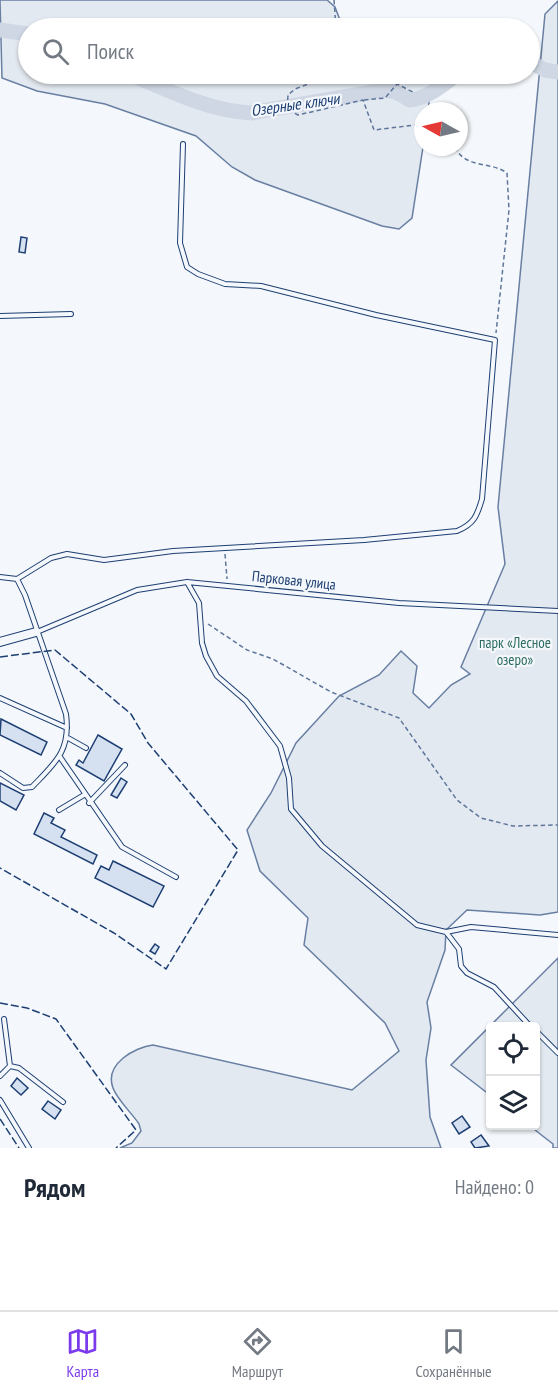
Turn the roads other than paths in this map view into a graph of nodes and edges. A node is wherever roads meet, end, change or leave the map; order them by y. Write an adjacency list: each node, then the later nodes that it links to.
1 (183, 144): 5 (lane)
2 (71, 315): 3 (lane)
3 (0, 316)
4 (0, 577): 5 (lane)
5 (17, 579): 8 (lane)
6 (187, 582): 7 (lane, Парковая улица); 8 (lane, Парковая улица); 21 (lane)
7 (558, 611)
8 (36, 632): 9 (street); 11 (lane)
9 (0, 642)
10 (0, 698): 11 (lane)
11 (68, 728): 12 (lane)
12 (68, 738): 13 (lane); 14 (lane)
13 (86, 748)
14 (60, 758): 16 (lane); 17 (lane)
15 (125, 765): 18 (lane)
16 (0, 773)
17 (84, 795): 18 (lane); 19 (lane)
18 (89, 803): 20 (lane)
19 (60, 810)
20 (176, 878)
21 (446, 932): 22 (lane); 24 (lane)
22 (558, 935)
23 (4, 1019): 27 (lane)
24 (526, 1022)
25 (540, 1035): 26 (lane)
26 (558, 1053)
27 (10, 1066): 28 (lane); 30 (lane)
28 (0, 1076)
29 (0, 1100): 31 (lane)
30 (63, 1102)
31 (29, 1148)

